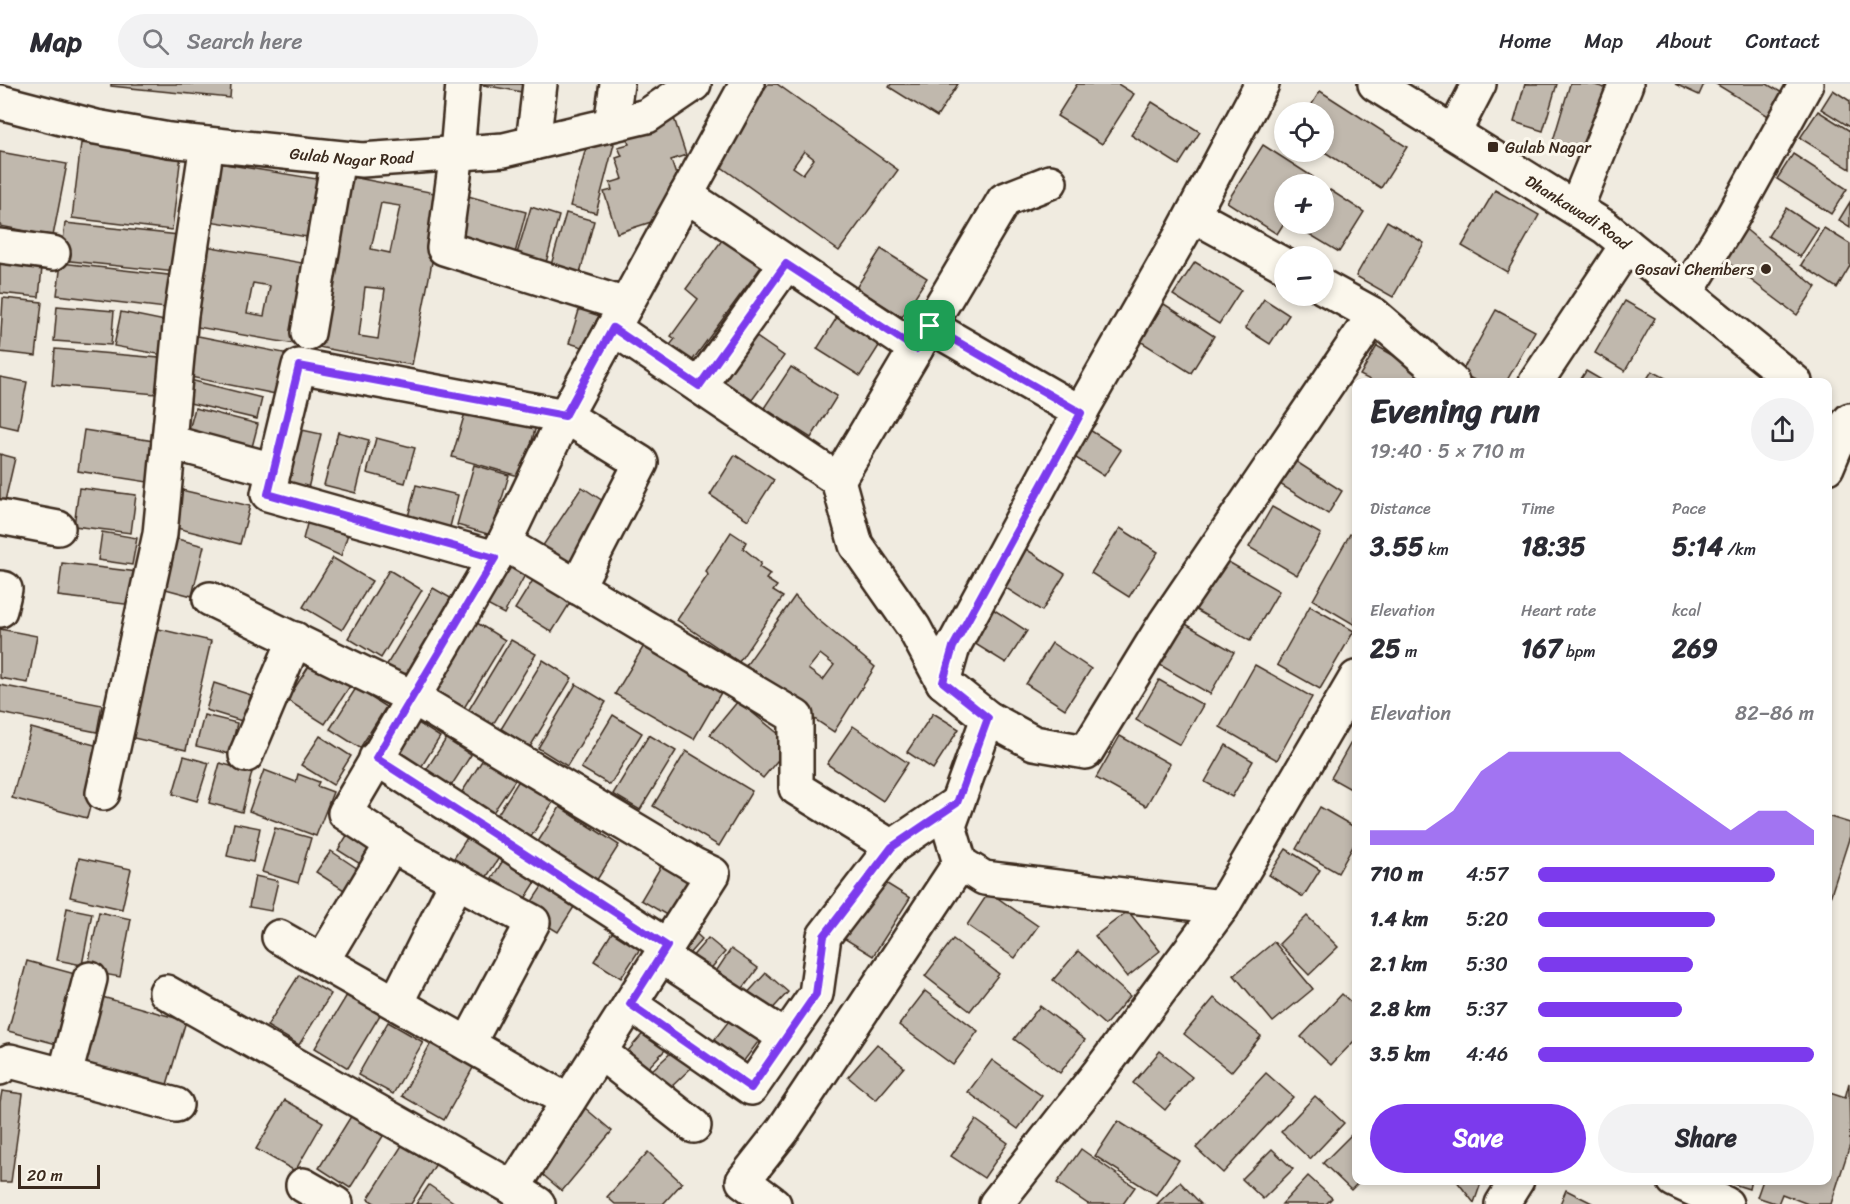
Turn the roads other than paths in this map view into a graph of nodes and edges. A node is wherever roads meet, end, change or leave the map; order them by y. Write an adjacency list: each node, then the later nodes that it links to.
1 (463, 84): 16 (street)
2 (540, 84): 14 (street)
3 (617, 84): 12 (street)
4 (694, 84): 12 (street, Gulab Nagar Road)
5 (747, 84): 19 (street)
6 (1262, 84): 21 (street)
7 (1375, 84): 13 (street, Dhankawadi Road)
8 (1479, 84): 13 (street)
9 (1626, 84): 20 (street)
10 (1806, 84): 28 (street)
11 (0, 102): 15 (street, Gulab Nagar Road)
12 (611, 124): 14 (street, Gulab Nagar Road)
13 (1454, 132): 20 (street, Dhankawadi Road)
14 (533, 143): 16 (street, Gulab Nagar Road)
15 (207, 144): 17 (street, Gulab Nagar Road); 40 (street)
16 (457, 153): 17 (street, Gulab Nagar Road); 30 (street)
17 (338, 159): 31 (street)
18 (1050, 182): 32 (street)
19 (686, 195): 26 (street); 30 (street)
20 (1576, 208): 22 (street, Dhankawadi Road)
21 (1192, 215): 25 (street); 37 (street)
22 (1627, 245): 28 (street, Dhankawadi Road); 34 (street)
23 (0, 246): 24 (street)
24 (53, 253)
25 (1274, 260)
26 (786, 264): 32 (street); 36 (street)
27 (1334, 293): 29 (street)
28 (1686, 293): 35 (street, Dhankawadi Road)
29 (1374, 315): 33 (street); 55 (street)
30 (620, 317): 36 (street); 38 (street)
31 (308, 333)
32 (923, 337): 37 (street); 43 (street)
33 (1447, 378)
34 (1539, 378)
35 (1790, 378)
36 (699, 386): 43 (street)
37 (1081, 413): 52 (street)
38 (565, 416): 42 (street); 46 (street); 47 (street)
39 (1842, 425): 41 (street)
40 (169, 442): 42 (street); 58 (street)
41 (1832, 453)
42 (274, 470): 46 (street)
43 (838, 480): 52 (street)
44 (0, 517): 45 (street)
45 (58, 528)
46 (499, 550): 47 (street); 54 (street)
47 (577, 587): 61 (street)
48 (0, 588): 50 (street)
49 (210, 599): 51 (street)
50 (0, 610)
51 (295, 639): 54 (street); 56 (street)
52 (943, 682): 55 (street)
53 (1352, 685): 64 (street)
54 (412, 697): 57 (street); 66 (street)
55 (988, 718): 59 (street)
56 (246, 755)
57 (376, 758): 60 (street); 66 (street)
58 (103, 793)
59 (957, 803): 61 (street); 62 (street)
60 (392, 843): 63 (street); 67 (street)
61 (892, 847): 72 (street)
62 (960, 864): 64 (street); 85 (street)
63 (457, 881): 70 (street); 73 (street)
64 (1222, 907): 86 (street)
65 (279, 937): 67 (street)
66 (664, 951): 71 (street); 72 (street)
67 (322, 961): 70 (street)
68 (90, 979): 76 (street)
69 (166, 992): 83 (street)
70 (396, 1003): 73 (street)
71 (630, 1004): 72 (street); 74 (street)
72 (785, 1037)
73 (468, 1044): 77 (street)
74 (600, 1052): 77 (street); 79 (street)
75 (0, 1068): 76 (street)
76 (65, 1075): 78 (street)
77 (568, 1101): 83 (street)
78 (176, 1105)
79 (694, 1126)
80 (303, 1185): 84 (street)
81 (1514, 1185): 87 (street)
82 (1685, 1185): 88 (street)
83 (526, 1196)
84 (336, 1204)
85 (774, 1204)
86 (996, 1204)
87 (1502, 1204)
88 (1726, 1204)

